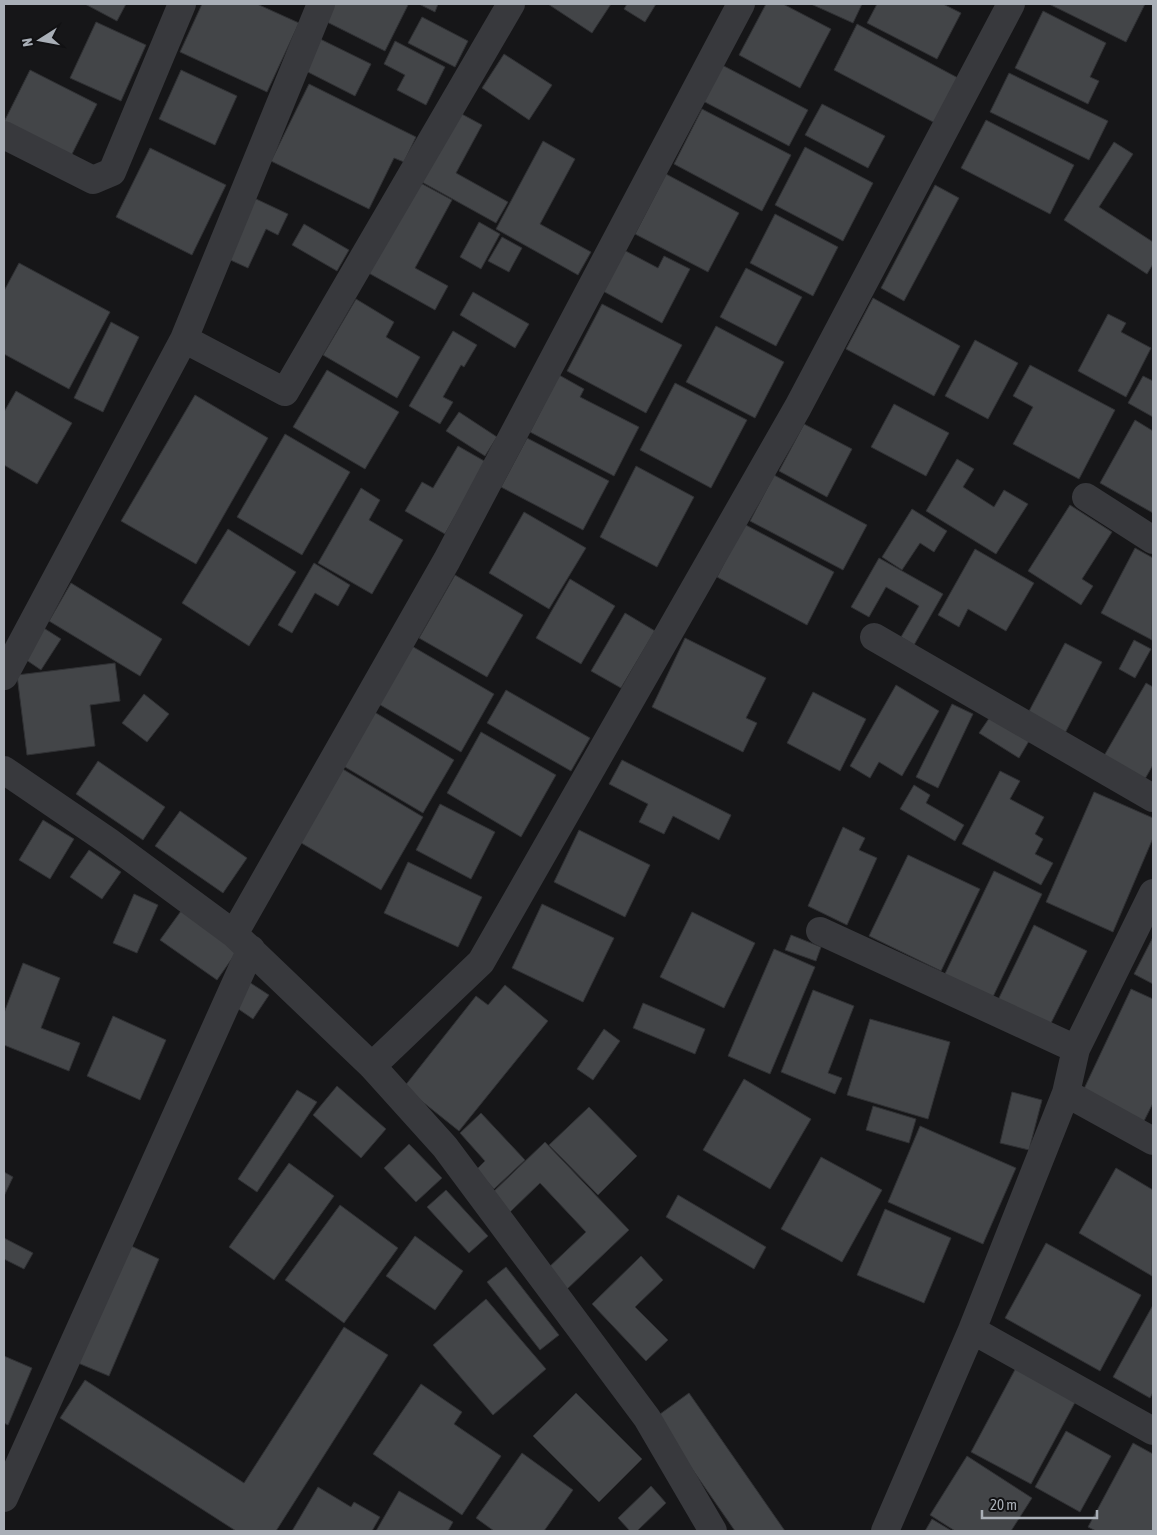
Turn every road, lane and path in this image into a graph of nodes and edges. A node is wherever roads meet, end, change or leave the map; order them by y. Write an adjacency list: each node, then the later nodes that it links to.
1 (182, 4): 6 (street)
2 (321, 4): 7 (street)
3 (510, 4): 7 (street)
4 (741, 4): 16 (street)
5 (1011, 4): 18 (street)
6 (4, 135)
7 (184, 339): 11 (street)
8 (1086, 497): 9 (street)
9 (1153, 540)
10 (874, 637): 13 (street)
11 (4, 676)
12 (4, 770): 16 (street)
13 (1153, 798)
14 (1153, 893): 17 (street)
15 (820, 931): 17 (street)
16 (243, 942): 18 (street); 23 (street)
17 (1076, 1049): 19 (street)
18 (372, 1066): 24 (street)
19 (1066, 1093): 20 (street); 21 (street)
20 (1153, 1140)
21 (972, 1330): 22 (street); 25 (street)
22 (1153, 1431)
23 (4, 1498)
24 (713, 1531)
25 (885, 1531)

